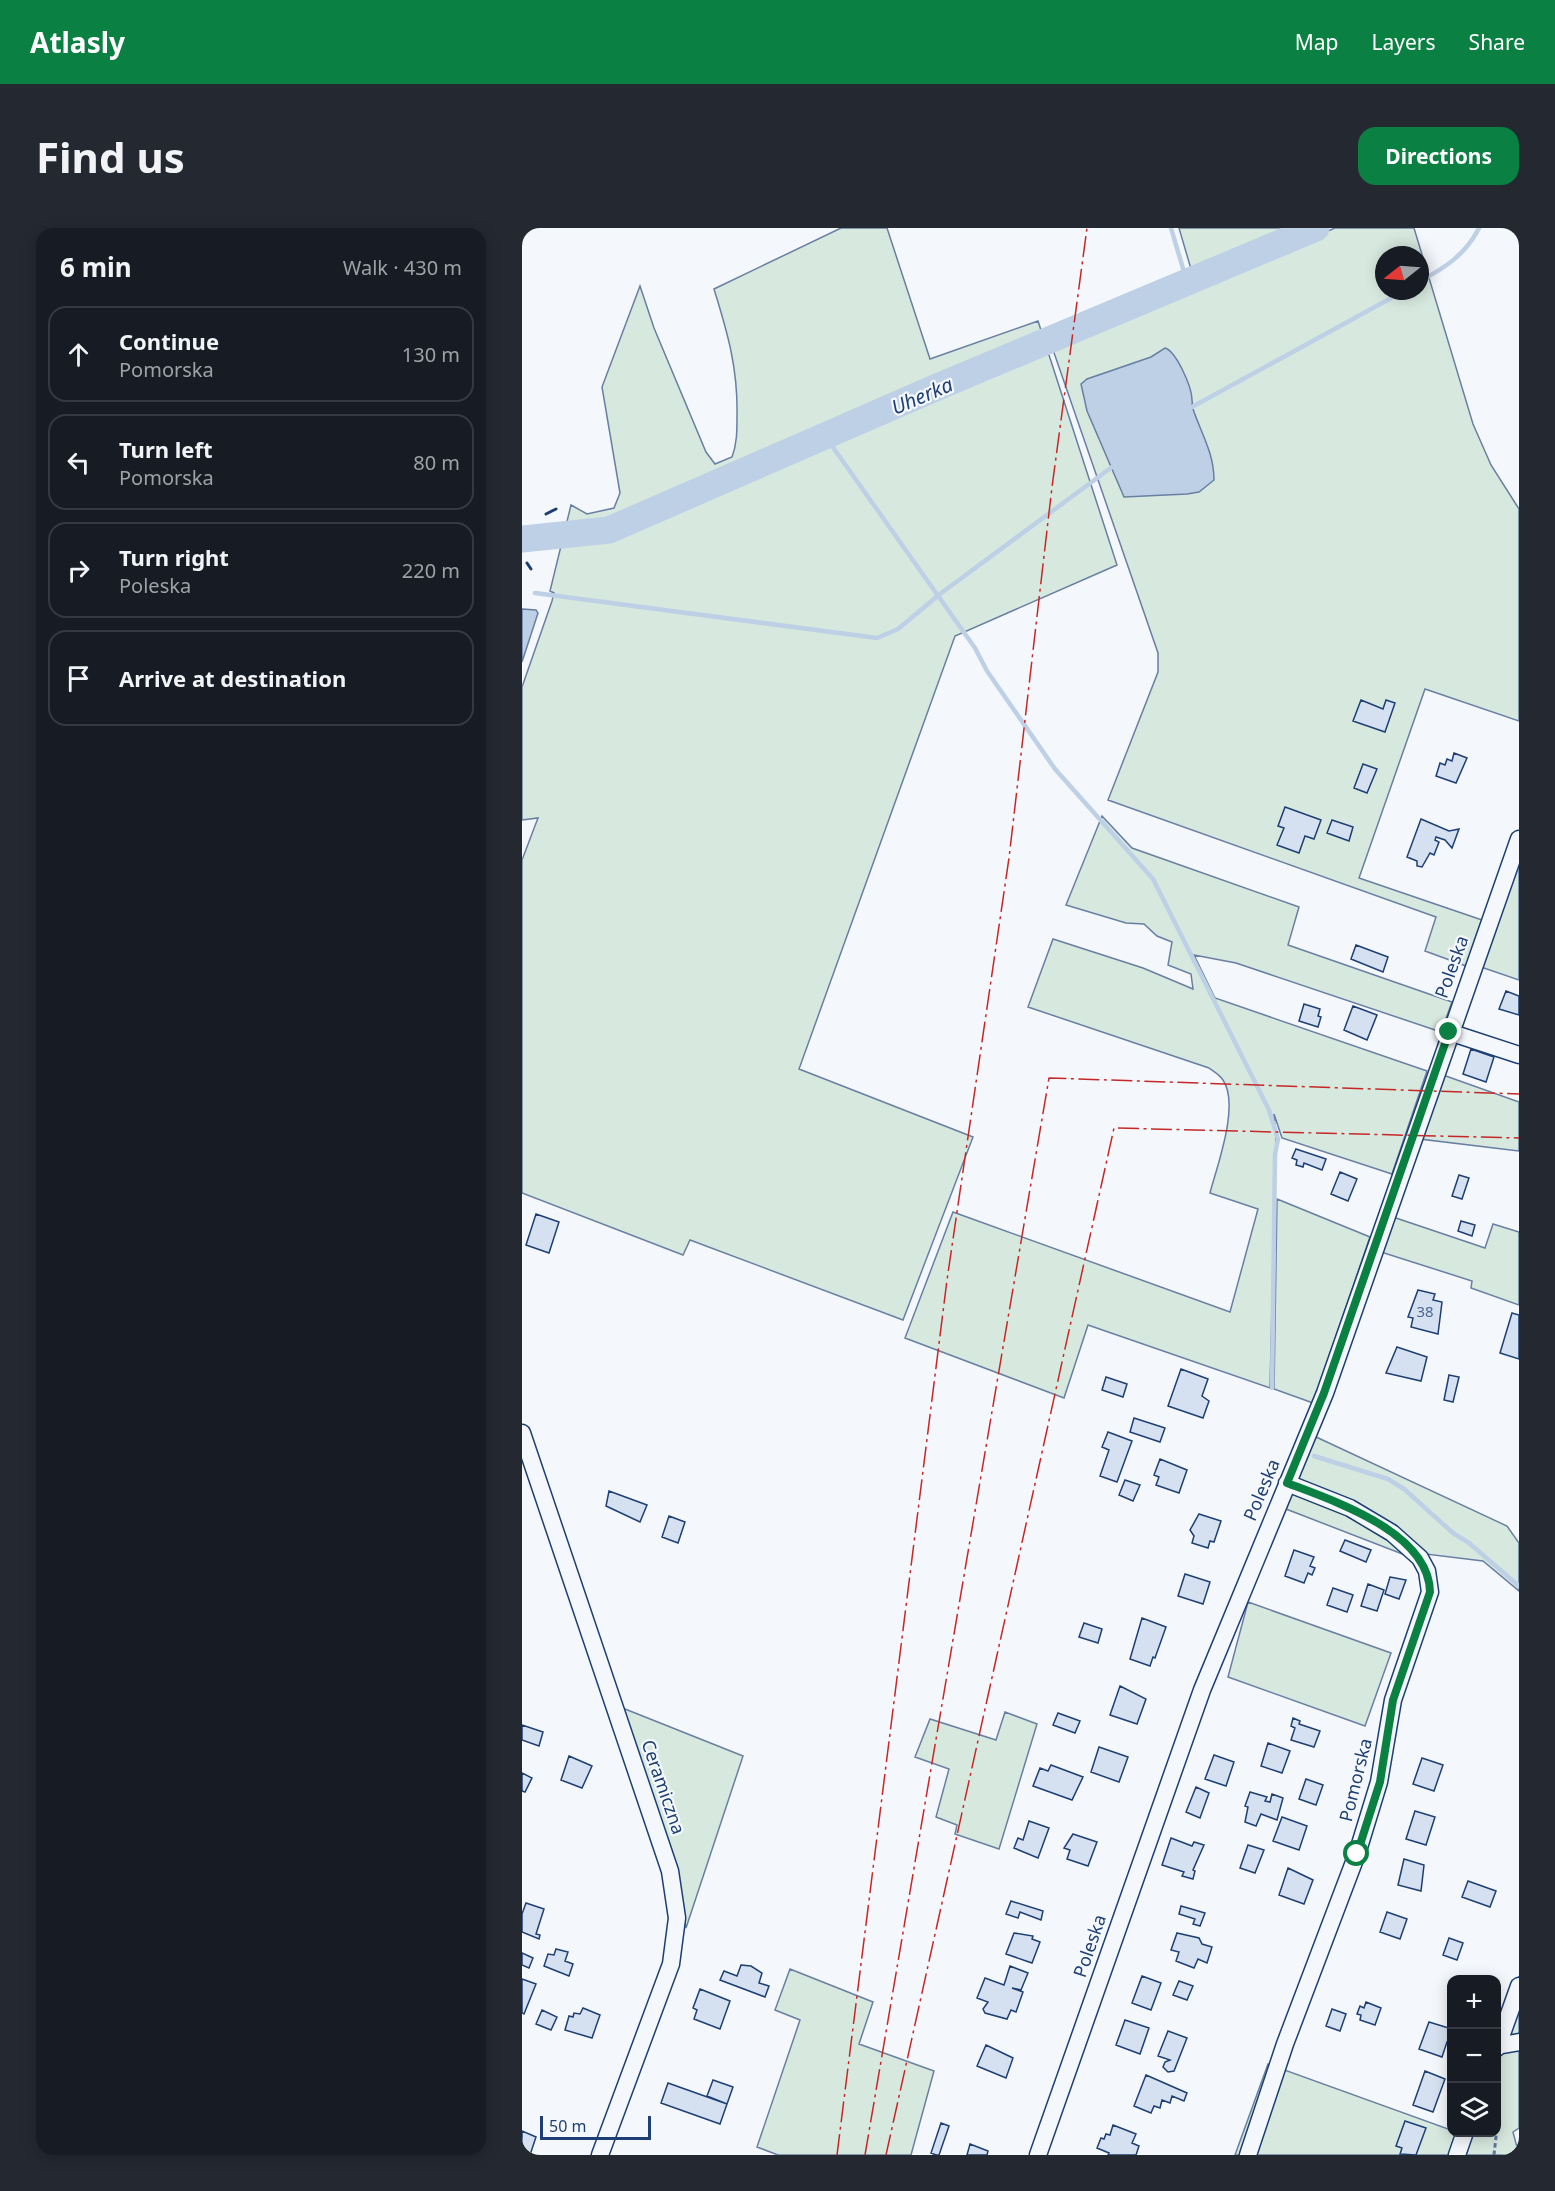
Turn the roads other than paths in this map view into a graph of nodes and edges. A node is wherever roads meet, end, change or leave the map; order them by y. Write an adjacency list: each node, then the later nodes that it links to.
1 (1519, 839): 2 (street, Poleska)
2 (1449, 1032): 3 (street); 5 (street, Poleska)
3 (1519, 1056)
4 (522, 1433): 11 (street, Ceramiczna)
5 (1287, 1483): 12 (street, Poleska); 13 (street, Pomorska)
6 (1519, 1986): 7 (street)
7 (1501, 2036)
8 (1519, 2042): 9 (street)
9 (1501, 2046)
10 (1464, 2137): 14 (street)
11 (600, 2155)
12 (1038, 2155)
13 (1248, 2155)
14 (1457, 2155)

